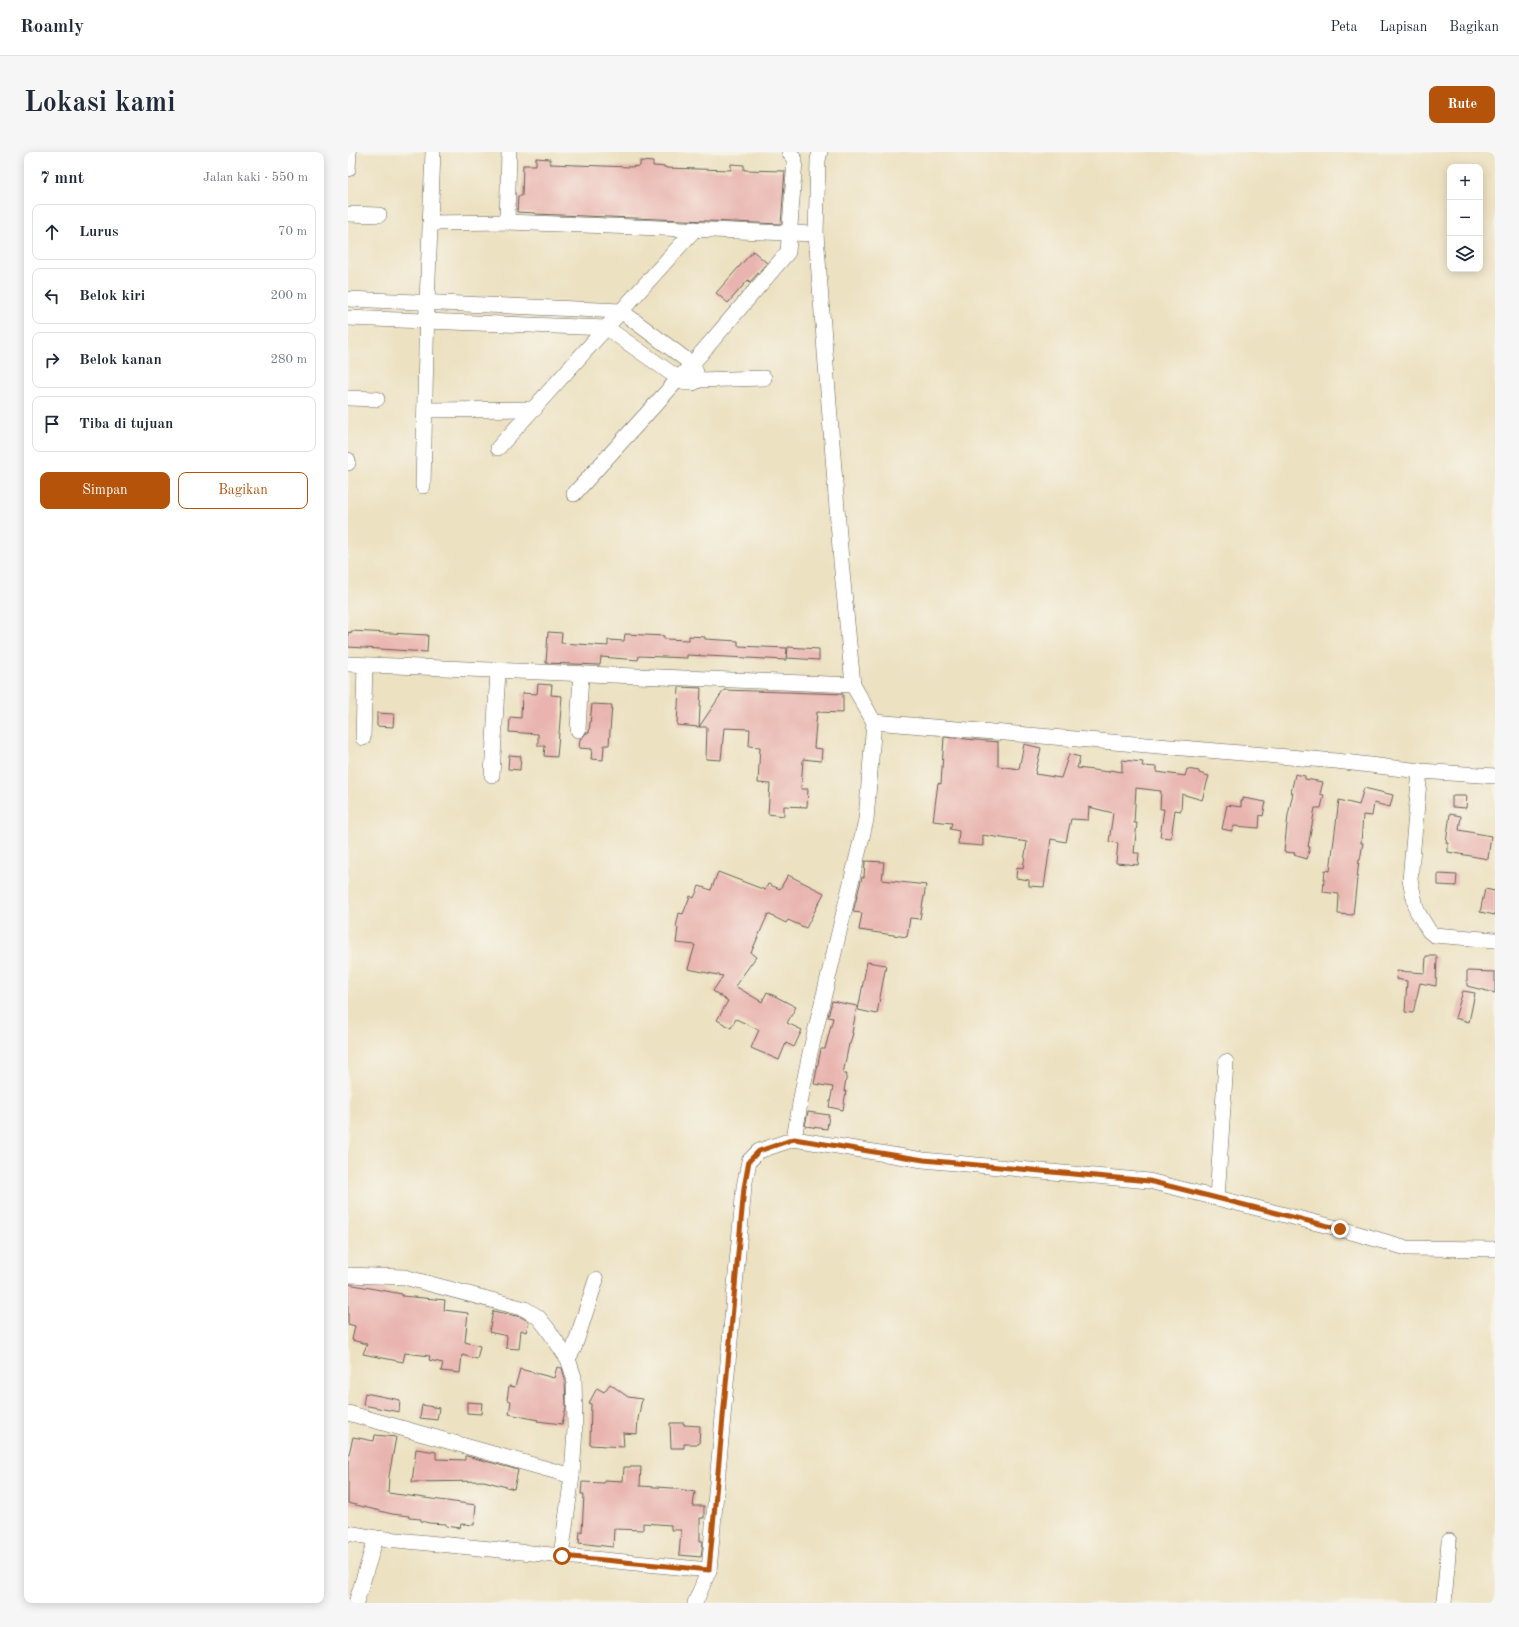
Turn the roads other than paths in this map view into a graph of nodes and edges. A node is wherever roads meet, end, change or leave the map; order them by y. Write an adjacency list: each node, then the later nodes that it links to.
1 (349, 152): 6 (street)
2 (434, 152): 10 (street)
3 (509, 152): 9 (street)
4 (790, 152): 12 (street)
5 (820, 152): 13 (street)
6 (348, 169)
7 (348, 214): 8 (street)
8 (379, 215)
9 (507, 222): 10 (street); 11 (street)
10 (430, 224): 15 (street)
11 (695, 230): 12 (street); 16 (street)
12 (790, 233): 13 (street); 20 (street)
13 (816, 234): 37 (street)
14 (348, 299): 15 (street)
15 (427, 303): 16 (street); 18 (street)
16 (621, 311): 19 (street); 20 (street)
17 (348, 318): 18 (street)
18 (427, 321): 19 (street); 27 (street)
19 (607, 328): 21 (street); 26 (street)
20 (692, 364): 21 (street); 23 (street)
21 (678, 378): 23 (street); 32 (street)
22 (764, 378): 23 (street)
23 (699, 380)
24 (348, 398): 25 (street)
25 (377, 400)
26 (535, 409): 27 (street); 28 (street)
27 (425, 410): 31 (street)
28 (498, 448)
29 (348, 460): 30 (street)
30 (348, 464)
31 (423, 486)
32 (574, 494)
33 (348, 664): 34 (street)
34 (365, 665): 35 (street); 40 (street)
35 (498, 670): 36 (street); 42 (street)
36 (581, 674): 37 (street); 39 (street)
37 (853, 685): 38 (street)
38 (874, 722): 41 (street); 46 (street)
39 (578, 730)
40 (363, 738)
41 (1420, 771): 43 (street); 44 (street)
42 (492, 775)
43 (1495, 776)
44 (1495, 940)
45 (1226, 1062): 47 (street)
46 (794, 1139): 47 (street); 58 (street)
47 (1217, 1198): 48 (street)
48 (1495, 1248)
49 (348, 1275): 51 (street)
50 (596, 1280): 51 (street)
51 (567, 1351): 53 (street)
52 (348, 1413): 53 (street)
53 (572, 1476): 57 (street)
54 (348, 1533): 55 (street)
55 (376, 1538): 57 (street); 59 (street)
56 (1449, 1541): 61 (street)
57 (562, 1556): 58 (street)
58 (709, 1570): 60 (street)
59 (356, 1603)
60 (695, 1603)
61 (1444, 1603)

